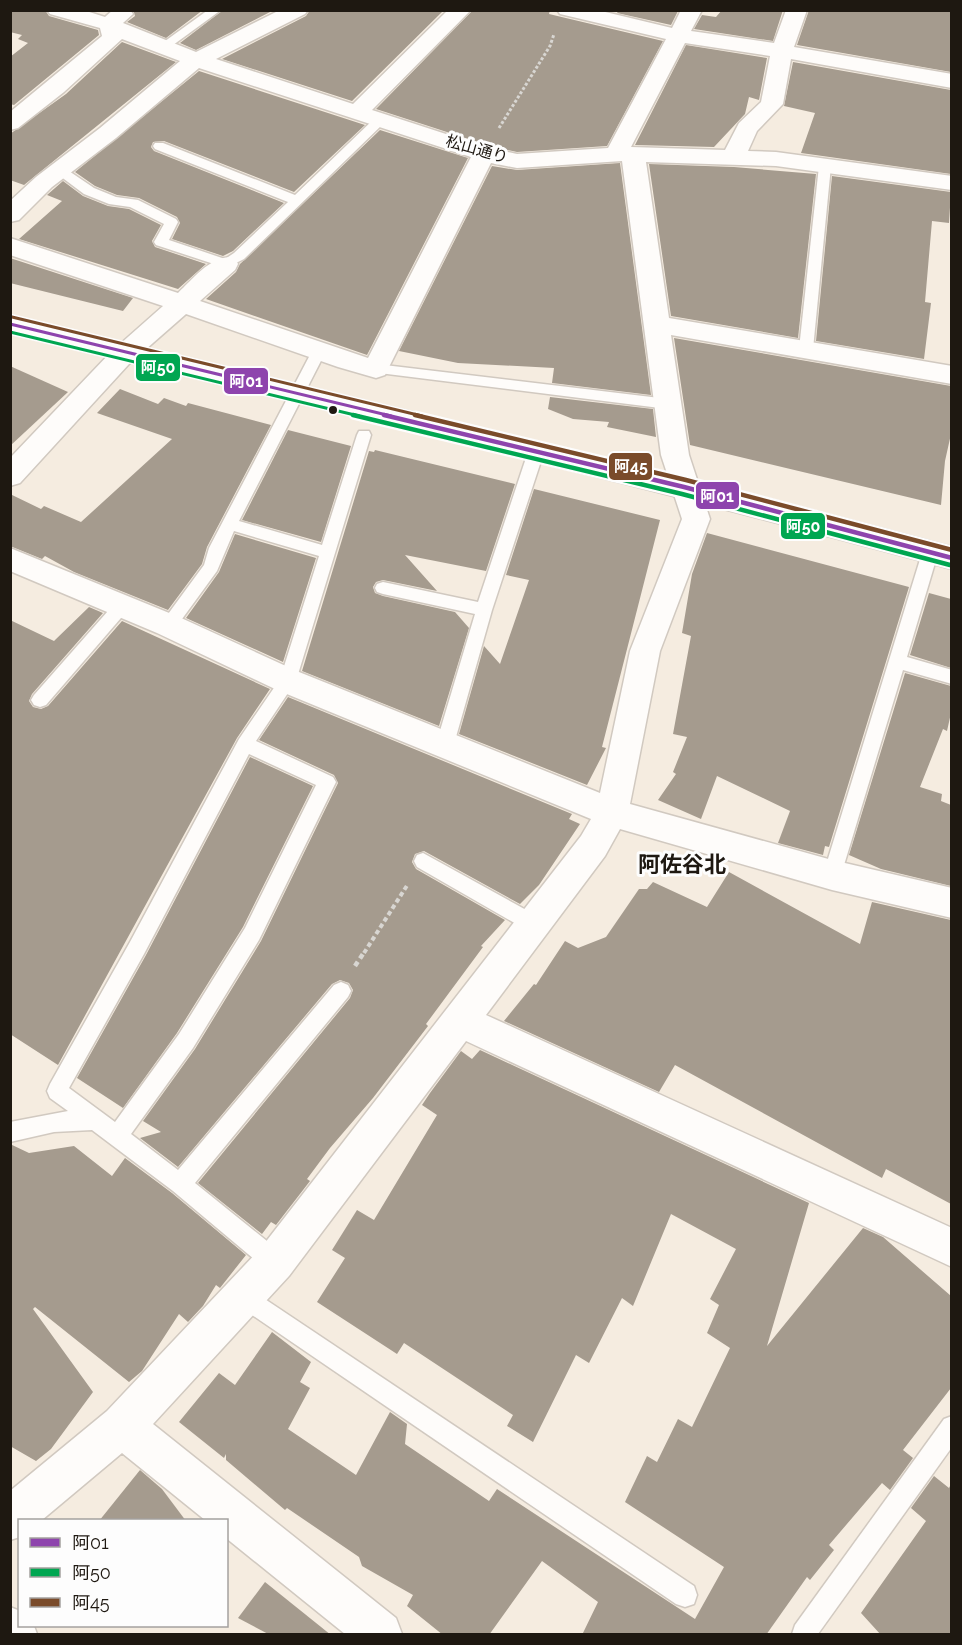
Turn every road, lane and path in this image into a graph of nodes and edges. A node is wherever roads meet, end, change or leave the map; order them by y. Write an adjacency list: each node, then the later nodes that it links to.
1 (57, 10): 7 (street, 松山通り)
2 (216, 10): 10 (lane)
3 (298, 10): 12 (street)
4 (461, 10): 14 (street)
5 (692, 10): 9 (street)
6 (797, 10): 11 (street)
7 (117, 17): 10 (street, 松山通り); 16 (street)
8 (562, 19): 9 (street); 18 (path)
9 (680, 36): 11 (street); 19 (street)
10 (165, 46): 12 (street, 松山通り)
11 (782, 51): 13 (street); 20 (street)
12 (198, 60): 14 (street, 松山通り); 22 (street)
13 (951, 81)
14 (357, 112): 15 (street, 松山通り)
15 (380, 120): 18 (street, 松山通り); 24 (lane)
16 (10, 123)
17 (159, 146): 24 (lane)
18 (484, 154): 19 (street, 松山通り); 34 (street)
19 (625, 154): 20 (street, 松山通り); 29 (street)
20 (733, 158): 21 (street, 松山通り)
21 (825, 166): 23 (street, 松山通り); 31 (lane)
22 (58, 171): 25 (street); 27 (lane)
23 (951, 183)
24 (298, 201): 27 (lane)
25 (15, 205)
26 (10, 246): 28 (street)
27 (226, 264): 28 (street)
28 (182, 303): 32 (street); 33 (street)
29 (655, 324): 31 (street); 37 (street)
30 (13, 327): 32 (street)
31 (806, 349): 35 (street)
32 (126, 352): 36 (street); 40 (street)
33 (318, 353): 34 (street); 36 (lane)
34 (376, 369): 37 (lane)
35 (951, 375)
36 (299, 392): 39 (street); 42 (lane)
37 (668, 404): 41 (street)
38 (364, 435): 43 (lane)
39 (536, 452): 41 (street); 48 (lane)
40 (10, 476)
41 (684, 487): 44 (street); 56 (street)
42 (231, 524): 43 (lane); 49 (lane)
43 (327, 552): 52 (lane)
44 (941, 555): 50 (lane)
45 (10, 559): 47 (street)
46 (383, 588): 48 (lane)
47 (120, 607): 49 (street); 53 (lane)
48 (484, 610): 55 (lane)
49 (168, 625): 52 (street)
50 (896, 661): 51 (lane); 58 (lane)
51 (951, 677)
52 (288, 681): 54 (lane); 55 (street)
53 (40, 700)
54 (245, 744): 63 (lane); 65 (lane)
55 (445, 744): 56 (street)
56 (612, 813): 58 (street); 60 (street)
57 (423, 861): 60 (lane); 61 (path)
58 (832, 875): 59 (street)
59 (951, 903)
60 (532, 923): 62 (street)
61 (341, 991): 66 (lane)
62 (459, 1020): 67 (street); 68 (street)
63 (92, 1120): 64 (lane); 65 (lane)
64 (10, 1132)
65 (116, 1137): 66 (lane)
66 (180, 1184): 68 (lane)
67 (951, 1248)
68 (275, 1262): 69 (street)
69 (244, 1296): 70 (street); 73 (lane)
70 (122, 1426): 72 (street); 76 (street)
71 (951, 1427): 77 (lane)
72 (10, 1519)
73 (685, 1595)
74 (10, 1618): 75 (lane)
75 (25, 1635)
76 (380, 1635)
77 (804, 1635)

